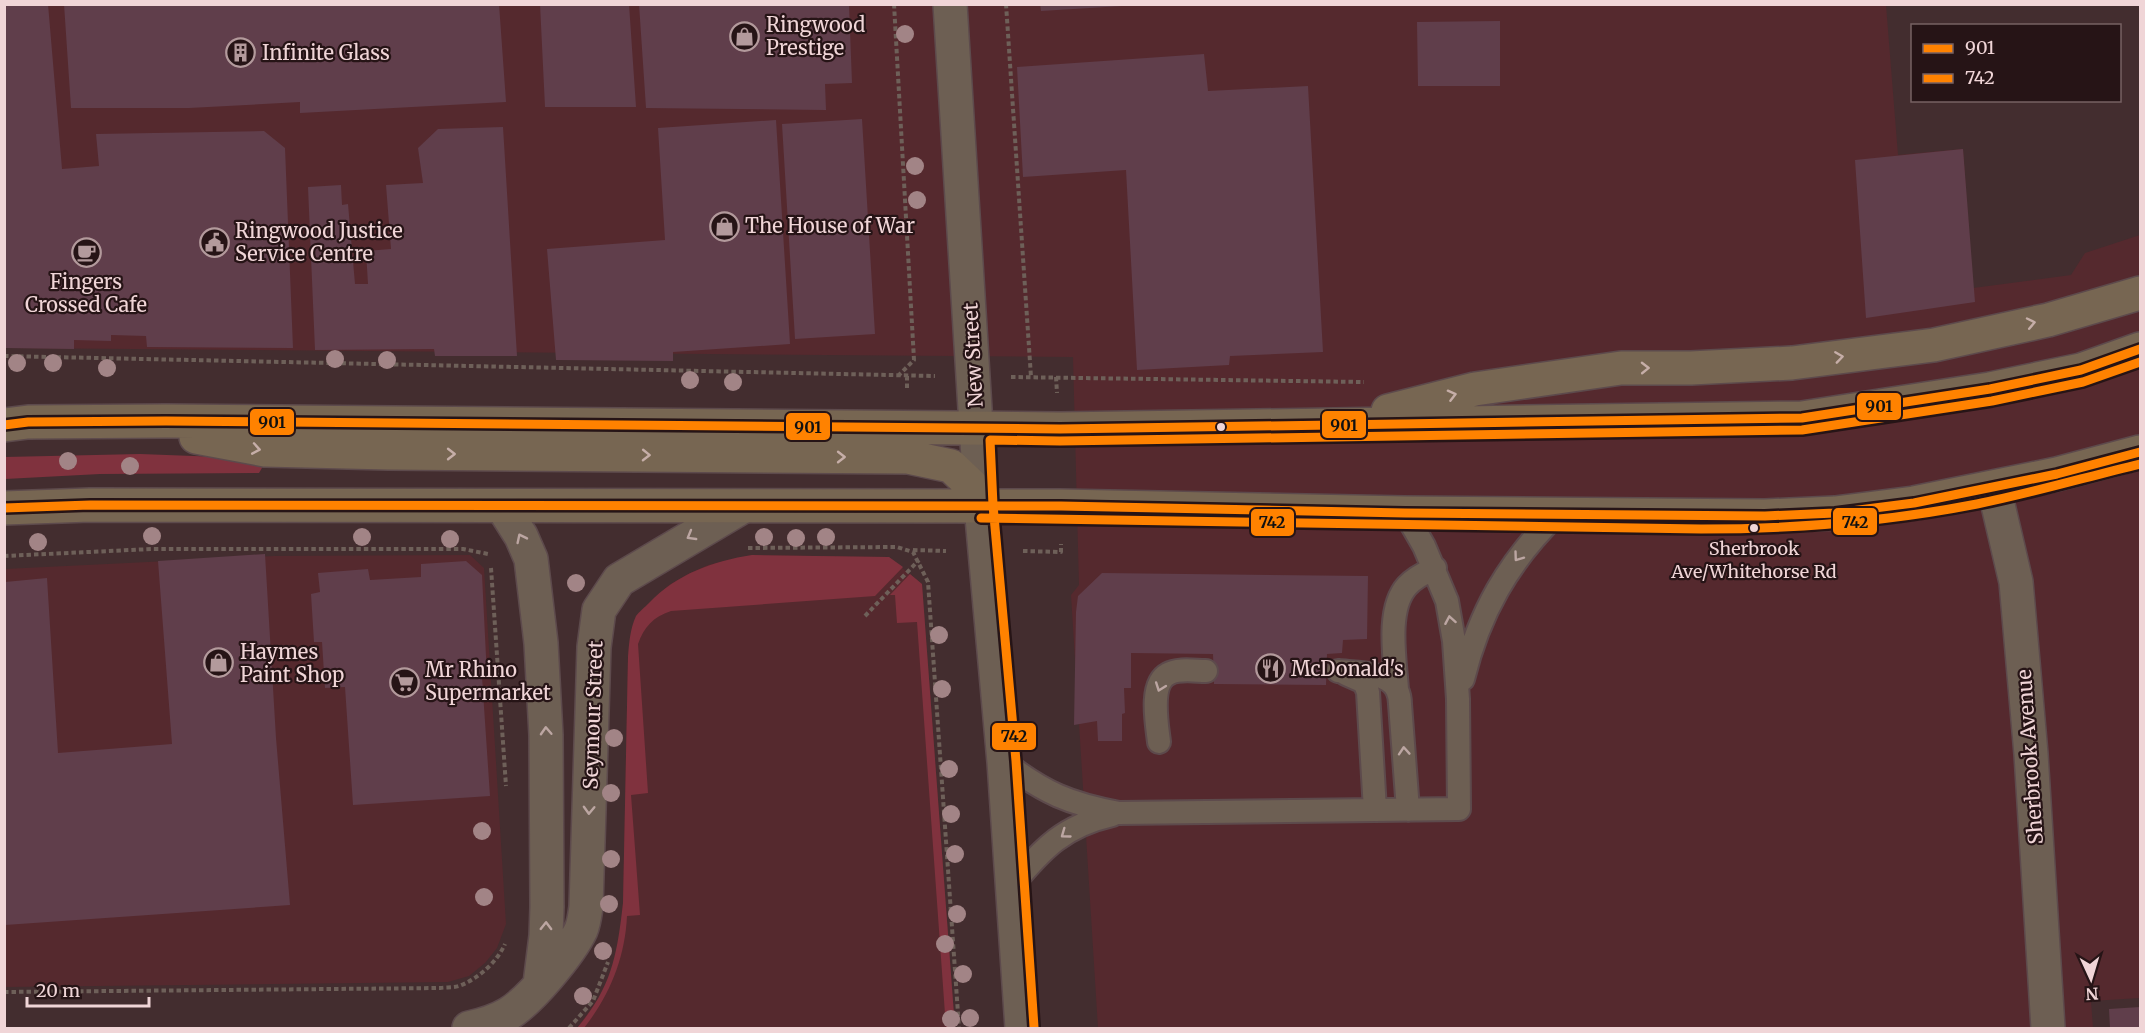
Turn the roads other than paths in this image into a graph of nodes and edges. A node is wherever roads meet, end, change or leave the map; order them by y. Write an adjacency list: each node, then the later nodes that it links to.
1 (950, 4): 7 (street, New Street)
2 (2140, 293): 6 (highway, one-way to 2)
3 (2140, 350): 6 (highway)
4 (116, 421): 5 (highway); 7 (highway); 11 (highway, one-way to 11)
5 (4, 424)
6 (1334, 424): 7 (highway)
7 (977, 428): 11 (street, New Street)
8 (2140, 452): 9 (highway)
9 (1994, 488): 15 (highway); 29 (street, Sherbrook Avenue)
10 (502, 506): 12 (highway); 13 (highway); 26 (street, one-way to 10)
11 (981, 506): 12 (highway); 14 (highway); 21 (street, New Street)
12 (742, 507): 26 (street, Seymour Street, one-way to 26)
13 (4, 508)
14 (1405, 513): 15 (highway); 16 (lane)
15 (1557, 514): 19 (lane, one-way to 19)
16 (1434, 568): 18 (lane); 19 (lane, one-way to 16)
17 (1206, 671): 20 (lane, one-way to 20)
18 (1397, 689): 22 (lane); 23 (lane, one-way to 18)
19 (1458, 699): 23 (lane)
20 (1159, 742)
21 (1004, 762): 24 (lane); 25 (street, New Street)
22 (1375, 810): 23 (lane); 24 (lane)
23 (1408, 810)
24 (1119, 813): 25 (lane, one-way to 25)
25 (1013, 884): 28 (street, New Street)
26 (540, 984): 27 (street, Seymour Street)
27 (469, 1029)
28 (1022, 1029)
29 (2048, 1029)

